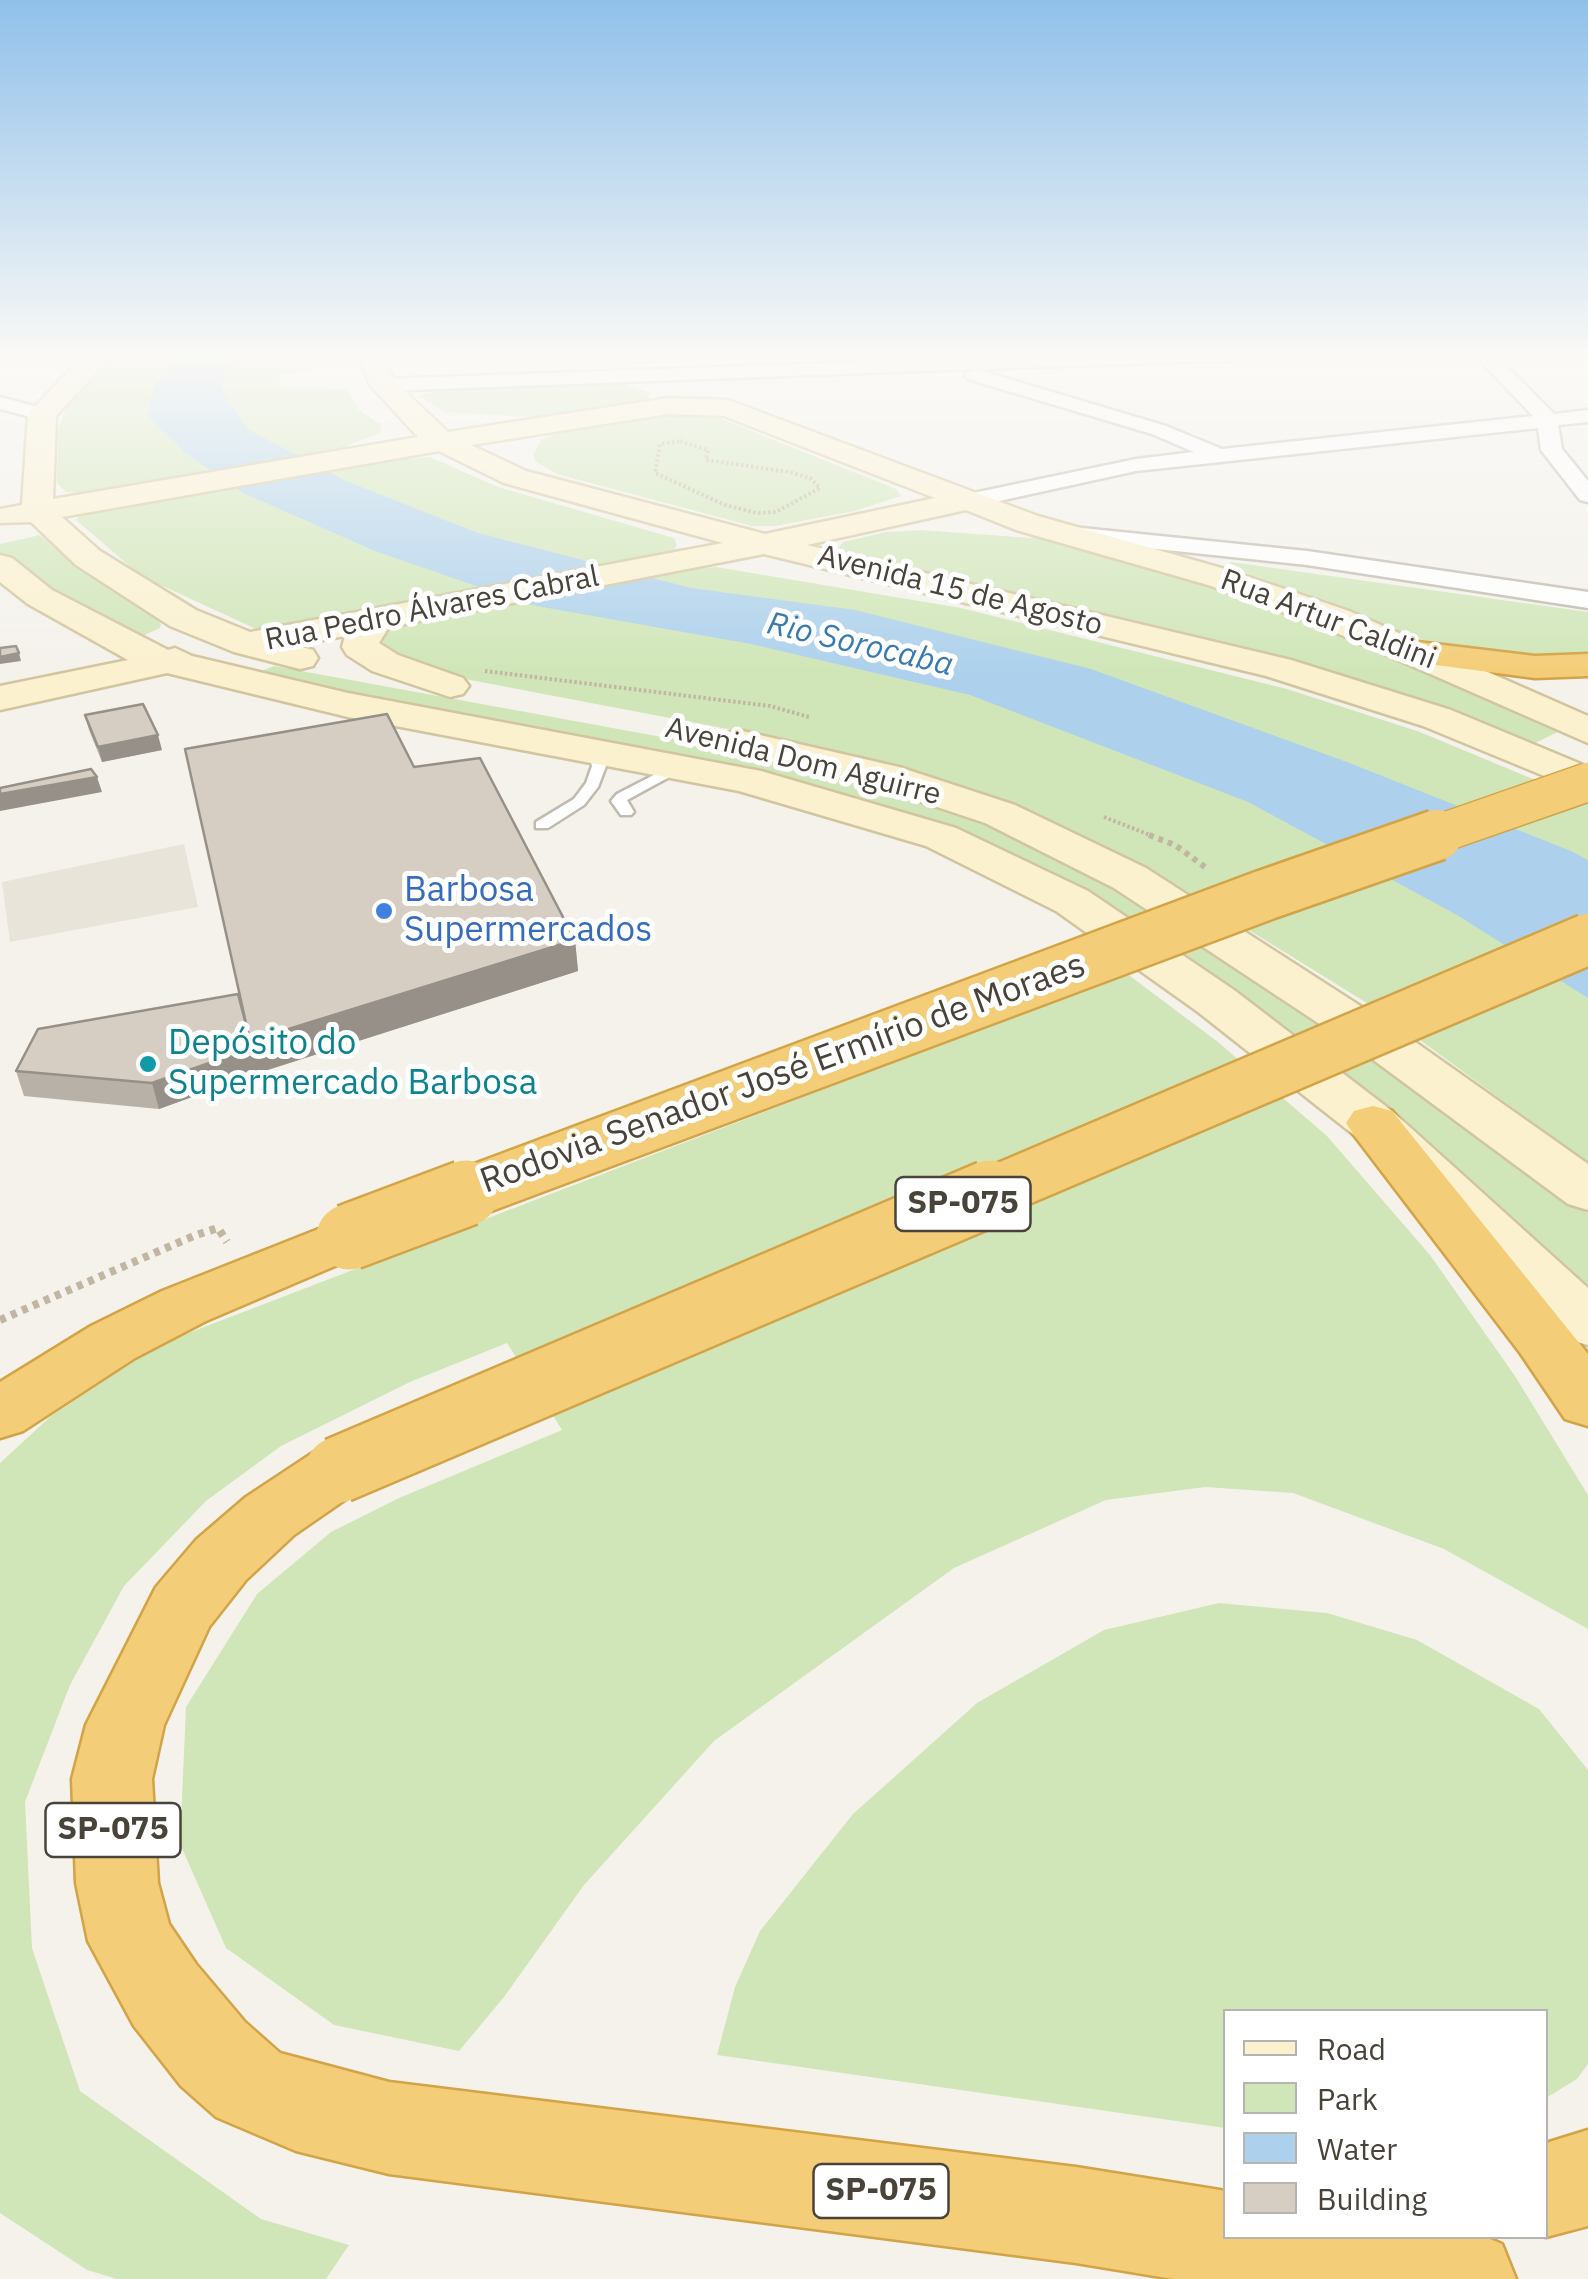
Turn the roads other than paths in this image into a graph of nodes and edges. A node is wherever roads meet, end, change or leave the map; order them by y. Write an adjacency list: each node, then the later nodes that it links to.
1 (17, 459): 9 (main road)
2 (42, 459): 13 (main road)
3 (330, 459): 13 (main road)
4 (479, 459): 10 (main road, Avenida 15 de Agosto)
5 (510, 459): 10 (main road)
6 (863, 459): 12 (main road, Rua Artur Caldini)
7 (1181, 459): 12 (street)
8 (1559, 459): 11 (street)
9 (10, 470)
10 (516, 477): 16 (main road, Avenida 15 de Agosto)
11 (1588, 495)
12 (967, 501): 15 (main road, Rua Artur Caldini); 16 (main road)
13 (37, 511): 14 (main road); 21 (main road, Avenida Dom Aguirre)
14 (0, 519)
15 (1059, 532): 20 (street, Rua Artur Caldini); 24 (main road, Rua Artur Caldini)
16 (767, 544): 17 (main road); 19 (main road, Avenida 15 de Agosto)
17 (695, 559): 19 (main road); 22 (main road, Rua Pedro Álvares Cabral)
18 (0, 565): 25 (main road, Avenida Dom Aguirre)
19 (973, 595): 32 (main road, Avenida 15 de Agosto)
20 (1588, 600)
21 (183, 618): 23 (main road, Avenida Dom Aguirre); 25 (main road, Rua Pedro Álvares Cabral)
22 (386, 619): 23 (main road, Rua Pedro Álvares Cabral); 27 (main road)
23 (246, 644): 25 (main road, Rua Pedro Álvares Cabral); 27 (main road, Avenida Dom Aguirre)
24 (1418, 653): 26 (highway); 29 (main road, Rua Artur Caldini)
25 (165, 661): 28 (main road, Rua Pedro Álvares Cabral); 30 (main road, Avenida Dom Aguirre)
26 (1588, 664)
27 (450, 686): 37 (main road, Avenida Dom Aguirre)
28 (0, 698)
29 (1588, 731)
30 (596, 752): 31 (main road, Avenida Dom Aguirre); 34 (lane)
31 (679, 766): 33 (lane); 36 (main road, Avenida Dom Aguirre)
32 (1588, 782): 40 (highway, Rodovia Senador José Ermírio de Moraes, bridge)
33 (626, 812)
34 (542, 825)
35 (1588, 939): 44 (highway, SP-075, bridge)
36 (1374, 1123): 38 (main road, Avenida Dom Aguirre); 39 (highway)
37 (1588, 1191)
38 (1588, 1323)
39 (1588, 1402)
40 (0, 1414)
41 (1588, 2177): 42 (highway)
42 (1548, 2190)
43 (1223, 2209): 44 (highway)
44 (1076, 2215): 45 (highway, SP-075)
45 (1467, 2279)

